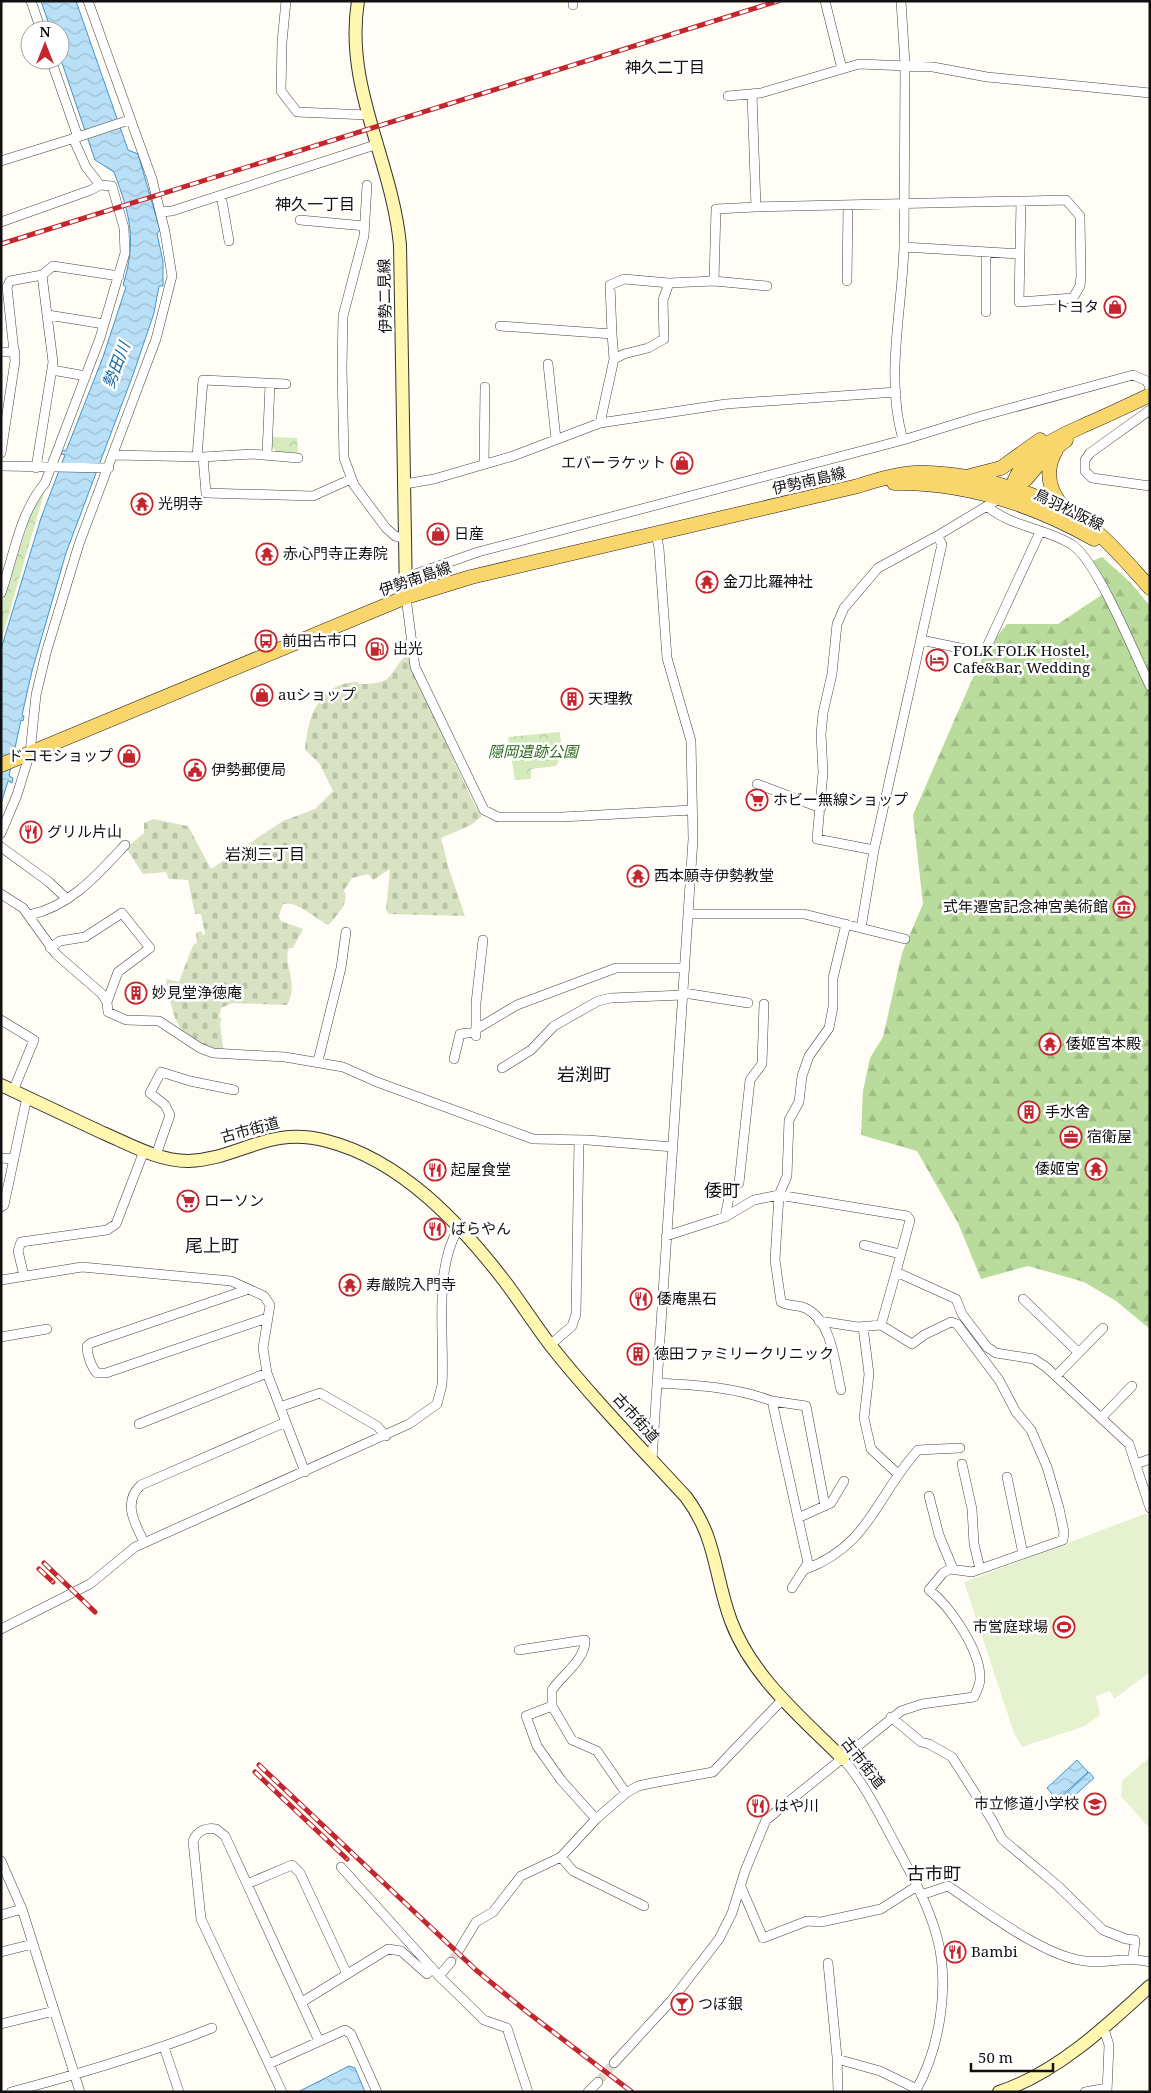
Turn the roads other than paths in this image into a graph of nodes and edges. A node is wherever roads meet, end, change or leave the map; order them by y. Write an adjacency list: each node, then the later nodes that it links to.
1 (31, 1): 7 (street)
2 (88, 1): 15 (street)
3 (286, 1): 14 (street)
4 (358, 1): 14 (street, 伊勢二見線)
5 (825, 1): 9 (street)
6 (901, 1): 8 (street)
7 (38, 20)
8 (904, 64): 9 (street); 11 (street); 23 (street)
9 (842, 69): 12 (street)
10 (55, 70): 16 (street)
11 (1150, 93)
12 (752, 94): 13 (street); 25 (street)
13 (728, 96)
14 (368, 115): 17 (street, 伊勢二見線)
15 (127, 120): 16 (street); 26 (street)
16 (78, 137): 18 (street); 19 (street)
17 (378, 144): 21 (street); 76 (street, 伊勢二見線)
18 (1, 161)
19 (100, 185): 28 (street); 35 (street)
20 (367, 185): 29 (street)
21 (221, 195): 26 (street); 30 (street)
22 (1021, 202): 23 (street); 33 (street); 33 (street)
23 (905, 204): 24 (street); 31 (street)
24 (848, 205): 25 (street); 37 (street)
25 (756, 207): 36 (street)
26 (160, 212): 66 (street)
27 (300, 220): 29 (street)
28 (1, 222)
29 (365, 226): 75 (street)
30 (229, 241)
31 (904, 247): 32 (street); 55 (street)
32 (986, 252): 33 (street); 40 (street)
33 (1020, 254)
34 (42, 275): 35 (street); 41 (street); 46 (street)
35 (119, 276): 42 (street)
36 (714, 281): 38 (street); 39 (street)
37 (847, 281)
38 (669, 283): 44 (street); 47 (street)
39 (767, 286)
40 (986, 312)
41 (48, 315): 42 (street); 49 (street)
42 (104, 324): 50 (street)
43 (500, 326): 44 (street)
44 (612, 334): 47 (street)
45 (1, 352): 46 (street)
46 (15, 352): 57 (street)
47 (614, 360): 59 (street)
48 (548, 364): 61 (street)
49 (52, 370): 50 (street); 72 (street)
50 (86, 376): 71 (street)
51 (270, 384): 52 (street); 65 (street); 67 (street)
52 (286, 384)
53 (485, 387): 69 (street)
54 (1150, 388): 62 (street)
55 (896, 392): 59 (street); 62 (street)
56 (1150, 395): 60 (main road)
57 (4, 410): 64 (street)
58 (1150, 410): 78 (street)
59 (600, 422): 61 (street)
60 (1086, 425): 63 (main road); 74 (main road); 79 (main road)
61 (556, 439): 69 (street)
62 (904, 440): 87 (street)
63 (1058, 447): 79 (main road); 81 (main road)
64 (1, 453)
65 (267, 454): 67 (street); 68 (street)
66 (114, 455): 67 (street); 73 (street)
67 (200, 457): 75 (street)
68 (298, 458)
69 (484, 464): 76 (street)
70 (1, 466): 72 (street)
71 (54, 466): 72 (street); 73 (street); 89 (street)
72 (36, 468)
73 (105, 468): 93 (street)
74 (963, 477): 77 (main road, 伊勢南島線); 79 (main road, 伊勢南島線)
75 (351, 479): 85 (street)
76 (405, 484): 85 (street, 伊勢二見線)
77 (858, 486): 79 (main road, 伊勢南島線); 83 (main road, 伊勢南島線)
78 (1150, 486)
79 (1006, 493): 80 (street); 81 (main road, 鳥羽松阪線); 86 (main road, 鳥羽松阪線)
80 (988, 507): 82 (street); 84 (street)
81 (1068, 512): 86 (main road, 鳥羽松阪線)
82 (1040, 532): 91 (street); 92 (street)
83 (656, 534): 90 (main road, 伊勢南島線); 97 (street)
84 (937, 536): 91 (street); 96 (street)
85 (405, 539): 87 (street, 伊勢二見線)
86 (1119, 555): 88 (main road, 鳥羽松阪線)
87 (406, 577): 90 (street, 伊勢二見線)
88 (1150, 588)
89 (1, 593)
90 (406, 597): 93 (main road, 伊勢南島線); 97 (street)
91 (921, 640): 101 (street)
92 (1150, 686)
93 (26, 755): 94 (main road, 伊勢南島線); 98 (street)
94 (1, 765)
95 (756, 784): 96 (street)
96 (821, 808): 101 (street)
97 (692, 810): 105 (street)
98 (1, 832)
99 (125, 845): 103 (street)
100 (1, 847): 103 (street)
101 (874, 850): 107 (street)
102 (1, 894): 104 (street)
103 (67, 899): 104 (street)
104 (29, 914): 111 (street)
105 (688, 914): 106 (street); 112 (street)
106 (846, 924): 107 (street); 131 (street)
107 (861, 928): 109 (street)
108 (346, 932): 120 (street)
109 (905, 939)
110 (483, 940): 118 (street)
111 (50, 948): 114 (street); 114 (street)
112 (686, 968): 113 (street); 118 (street)
113 (683, 994): 115 (street); 121 (street); 126 (street)
114 (107, 1002): 120 (street)
115 (748, 1003)
116 (764, 1004): 133 (street)
117 (1, 1020): 122 (street)
118 (476, 1033): 119 (street)
119 (454, 1059)
120 (318, 1061): 125 (street)
121 (502, 1068)
122 (7, 1088): 124 (street, 古市街道)
123 (234, 1090): 127 (street)
124 (27, 1098): 127 (street, 古市街道); 129 (street)
125 (579, 1140): 126 (street); 150 (street)
126 (673, 1147): 135 (street)
127 (150, 1153): 134 (street, 古市街道); 139 (street)
128 (1, 1158): 129 (street)
129 (14, 1159): 130 (street)
130 (4, 1189): 132 (street)
131 (779, 1195): 133 (street); 137 (street); 144 (street)
132 (1, 1207)
133 (725, 1217): 135 (street)
134 (458, 1229): 150 (street, 古市街道); 162 (street)
135 (666, 1236): 154 (street)
136 (864, 1245): 137 (street)
137 (900, 1254): 138 (street)
138 (896, 1272): 145 (street); 153 (street)
139 (24, 1276): 140 (street); 141 (street)
140 (1, 1280)
141 (249, 1289): 143 (street); 143 (street)
142 (1023, 1299): 151 (street)
143 (267, 1318): 152 (street)
144 (819, 1321): 146 (street); 156 (street)
145 (881, 1325): 146 (street); 177 (street)
146 (863, 1327): 169 (street)
147 (1103, 1328): 151 (street)
148 (47, 1329): 149 (street)
149 (1, 1337)
150 (550, 1345): 165 (street, 古市街道)
151 (1078, 1352): 153 (street)
152 (268, 1373): 158 (street); 161 (street)
153 (1056, 1376): 159 (street)
154 (657, 1383): 157 (street); 165 (street)
155 (1132, 1386): 159 (street)
156 (841, 1390)
157 (772, 1401): 173 (street); 175 (street)
158 (280, 1407): 160 (street); 162 (street)
159 (1101, 1418): 167 (street)
160 (286, 1422): 168 (street); 176 (street)
161 (139, 1424)
162 (386, 1436): 168 (street)
163 (960, 1448): 169 (street)
164 (1150, 1459): 167 (street)
165 (652, 1460): 184 (street, 古市街道)
166 (962, 1464): 180 (street)
167 (1136, 1464): 174 (street)
168 (305, 1472): 176 (street)
169 (898, 1474): 178 (street)
170 (1007, 1477): 177 (street)
171 (844, 1481): 173 (street)
172 (929, 1496): 179 (street)
173 (826, 1506): 175 (street)
174 (1150, 1508)
175 (798, 1518): 178 (street)
176 (144, 1542): 182 (street)
177 (1023, 1554): 180 (street)
178 (806, 1569): 181 (street)
179 (953, 1569): 180 (street); 186 (street)
180 (980, 1569)
181 (792, 1588)
182 (2, 1628)
183 (519, 1650): 185 (street)
184 (783, 1700): 187 (street, 古市街道); 188 (street)
185 (552, 1706): 188 (street); 189 (street)
186 (891, 1718): 187 (street); 203 (street)
187 (843, 1759): 194 (street, 古市街道); 195 (street)
188 (626, 1793): 189 (street)
189 (596, 1819): 190 (street)
190 (561, 1858): 197 (street); 201 (street)
191 (1, 1861): 198 (street)
192 (341, 1867): 207 (street)
193 (247, 1884): 208 (street); 211 (street); 220 (street)
194 (917, 1886): 195 (street); 196 (street, 古市街道)
195 (741, 1887): 219 (street)
196 (921, 1895): 203 (street); 224 (street, 古市街道)
197 (644, 1906)
198 (22, 1909): 199 (street); 200 (street)
199 (1, 1915)
200 (33, 1944): 202 (street); 212 (street)
201 (460, 1950)
202 (1, 1952)
203 (1133, 1958): 205 (street)
204 (451, 1962): 209 (street)
205 (1150, 1962)
206 (828, 1963): 218 (street)
207 (432, 1968): 208 (street); 209 (street)
208 (346, 1974): 211 (street)
209 (439, 1976): 231 (street)
210 (1150, 1986): 215 (street)
211 (302, 2002): 216 (street)
212 (54, 2010): 213 (street); 221 (street)
213 (1, 2024)
214 (212, 2028): 217 (street)
215 (1104, 2028): 225 (street); 234 (street)
216 (319, 2041): 220 (street); 230 (street)
217 (164, 2047): 221 (street); 228 (street)
218 (837, 2060): 224 (street); 233 (street)
219 (614, 2063)
220 (270, 2064): 229 (street)
221 (75, 2076): 223 (street); 227 (street)
222 (598, 2082): 232 (street)
223 (26, 2090): 226 (street)
224 (916, 2090)
225 (1107, 2090): 235 (street)
226 (11, 2092)
227 (80, 2092)
228 (179, 2092)
229 (282, 2092)
230 (377, 2092)
231 (528, 2092)
232 (588, 2092)
233 (838, 2092)
234 (999, 2092)
235 (1085, 2092)

